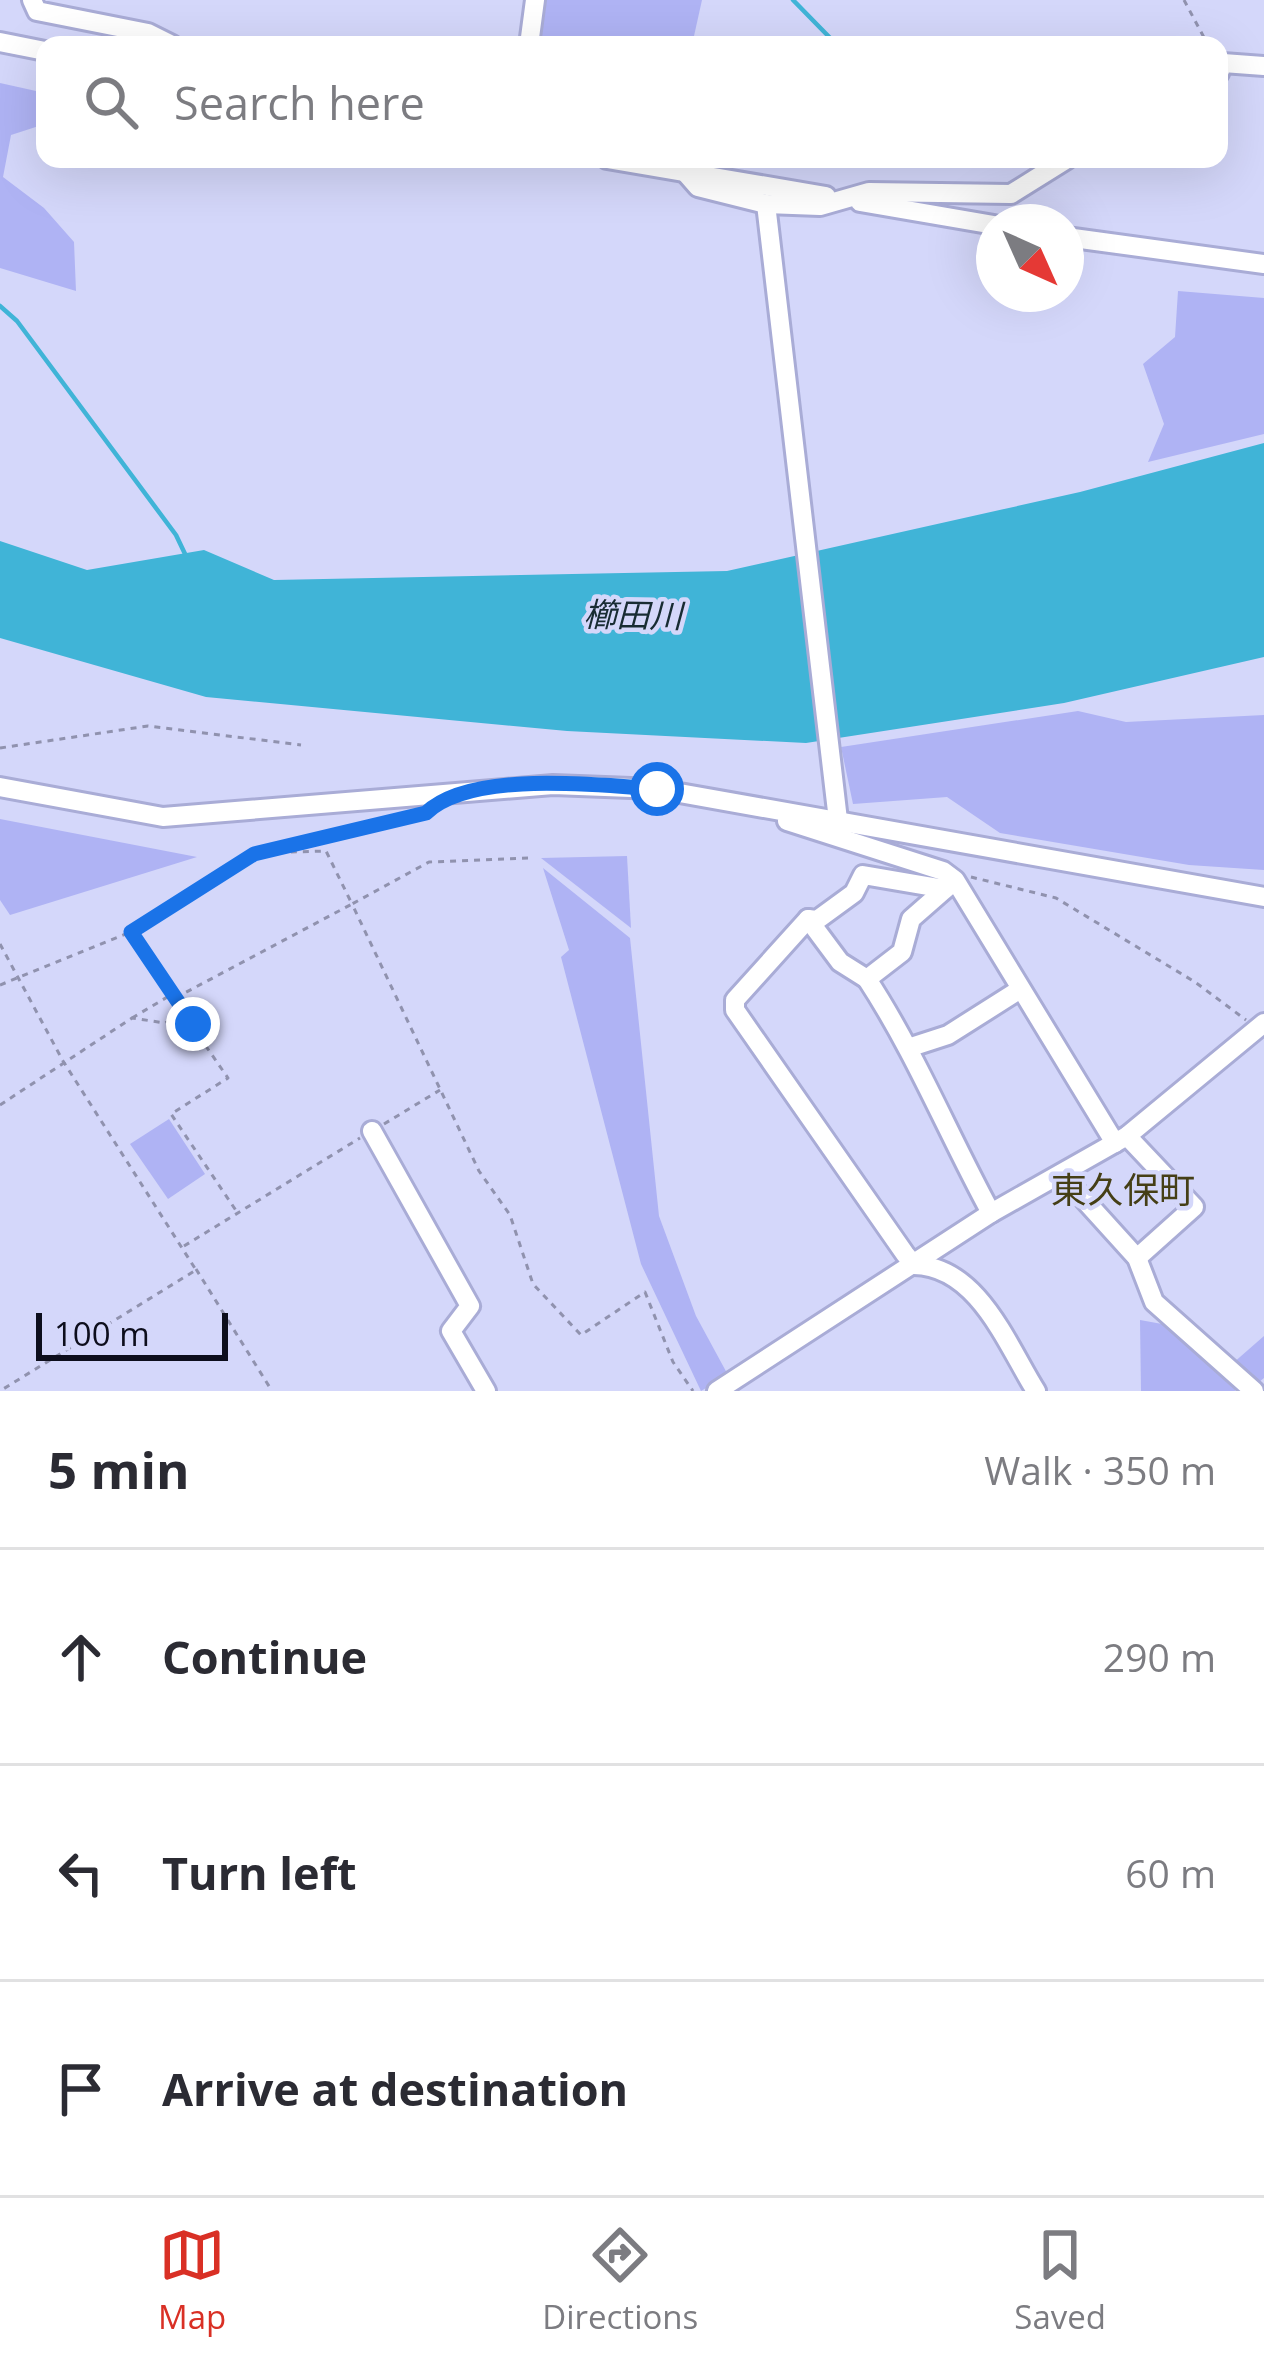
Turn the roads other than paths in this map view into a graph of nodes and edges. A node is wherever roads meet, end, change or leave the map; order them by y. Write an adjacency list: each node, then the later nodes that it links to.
1 (32, 0): 3 (street)
2 (535, 0): 4 (street)
3 (154, 36)
4 (530, 36)
5 (0, 41): 6 (street)
6 (36, 49)
7 (1264, 66): 8 (street)
8 (1228, 69)
9 (653, 168): 12 (street)
10 (678, 168): 12 (street)
11 (1053, 168): 13 (street)
12 (688, 175): 13 (street); 14 (street)
13 (838, 198): 14 (street); 15 (street)
14 (766, 204): 20 (street)
15 (976, 222)
16 (1084, 239): 17 (street)
17 (1264, 264)
18 (0, 787): 19 (street)
19 (767, 808): 20 (street); 21 (street)
20 (837, 813): 22 (street)
21 (948, 880): 23 (street); 24 (street); 25 (street)
22 (1264, 897)
23 (808, 919): 24 (street); 34 (street)
24 (867, 980): 28 (street)
25 (1019, 990): 28 (street); 30 (street)
26 (1264, 1004): 27 (street)
27 (1262, 1022): 30 (street)
28 (911, 1047): 32 (street)
29 (372, 1131): 35 (street)
30 (1121, 1140): 31 (street); 33 (street)
31 (1061, 1174): 32 (street); 33 (street)
32 (991, 1213): 34 (street)
33 (1137, 1258): 38 (street)
34 (914, 1265): 36 (street); 37 (street)
35 (486, 1391)
36 (717, 1391)
37 (1036, 1391)
38 (1254, 1391)

